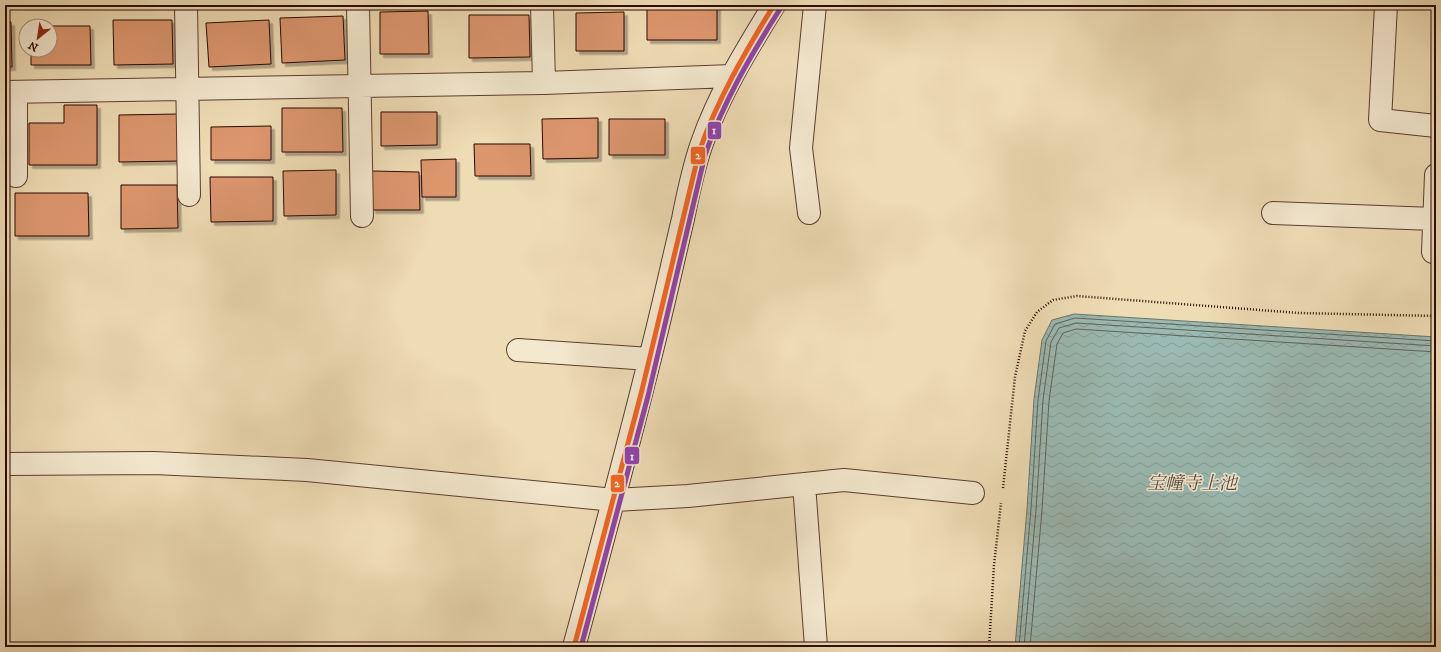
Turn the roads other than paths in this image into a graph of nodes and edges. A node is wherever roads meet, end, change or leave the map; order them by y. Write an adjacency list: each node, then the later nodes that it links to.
1 (186, 5): 10 (street)
2 (358, 5): 9 (street)
3 (542, 5): 8 (street)
4 (774, 5): 7 (street)
5 (815, 5): 16 (street)
6 (1386, 5): 12 (street)
7 (732, 76): 8 (street); 22 (street)
8 (544, 82): 9 (street)
9 (360, 86): 10 (street); 18 (street)
10 (187, 89): 11 (street); 15 (street)
11 (10, 92): 14 (street)
12 (1436, 126)
13 (1436, 175): 19 (street)
14 (16, 176)
15 (189, 195)
16 (809, 213)
17 (1273, 213): 19 (street)
18 (362, 216)
19 (1434, 219): 20 (street)
20 (1433, 252)
21 (518, 350): 22 (street)
22 (650, 359): 26 (street)
23 (5, 464): 26 (street)
24 (804, 484): 25 (street); 26 (street); 28 (street)
25 (973, 493)
26 (614, 500): 27 (street)
27 (574, 647)
28 (816, 647)

